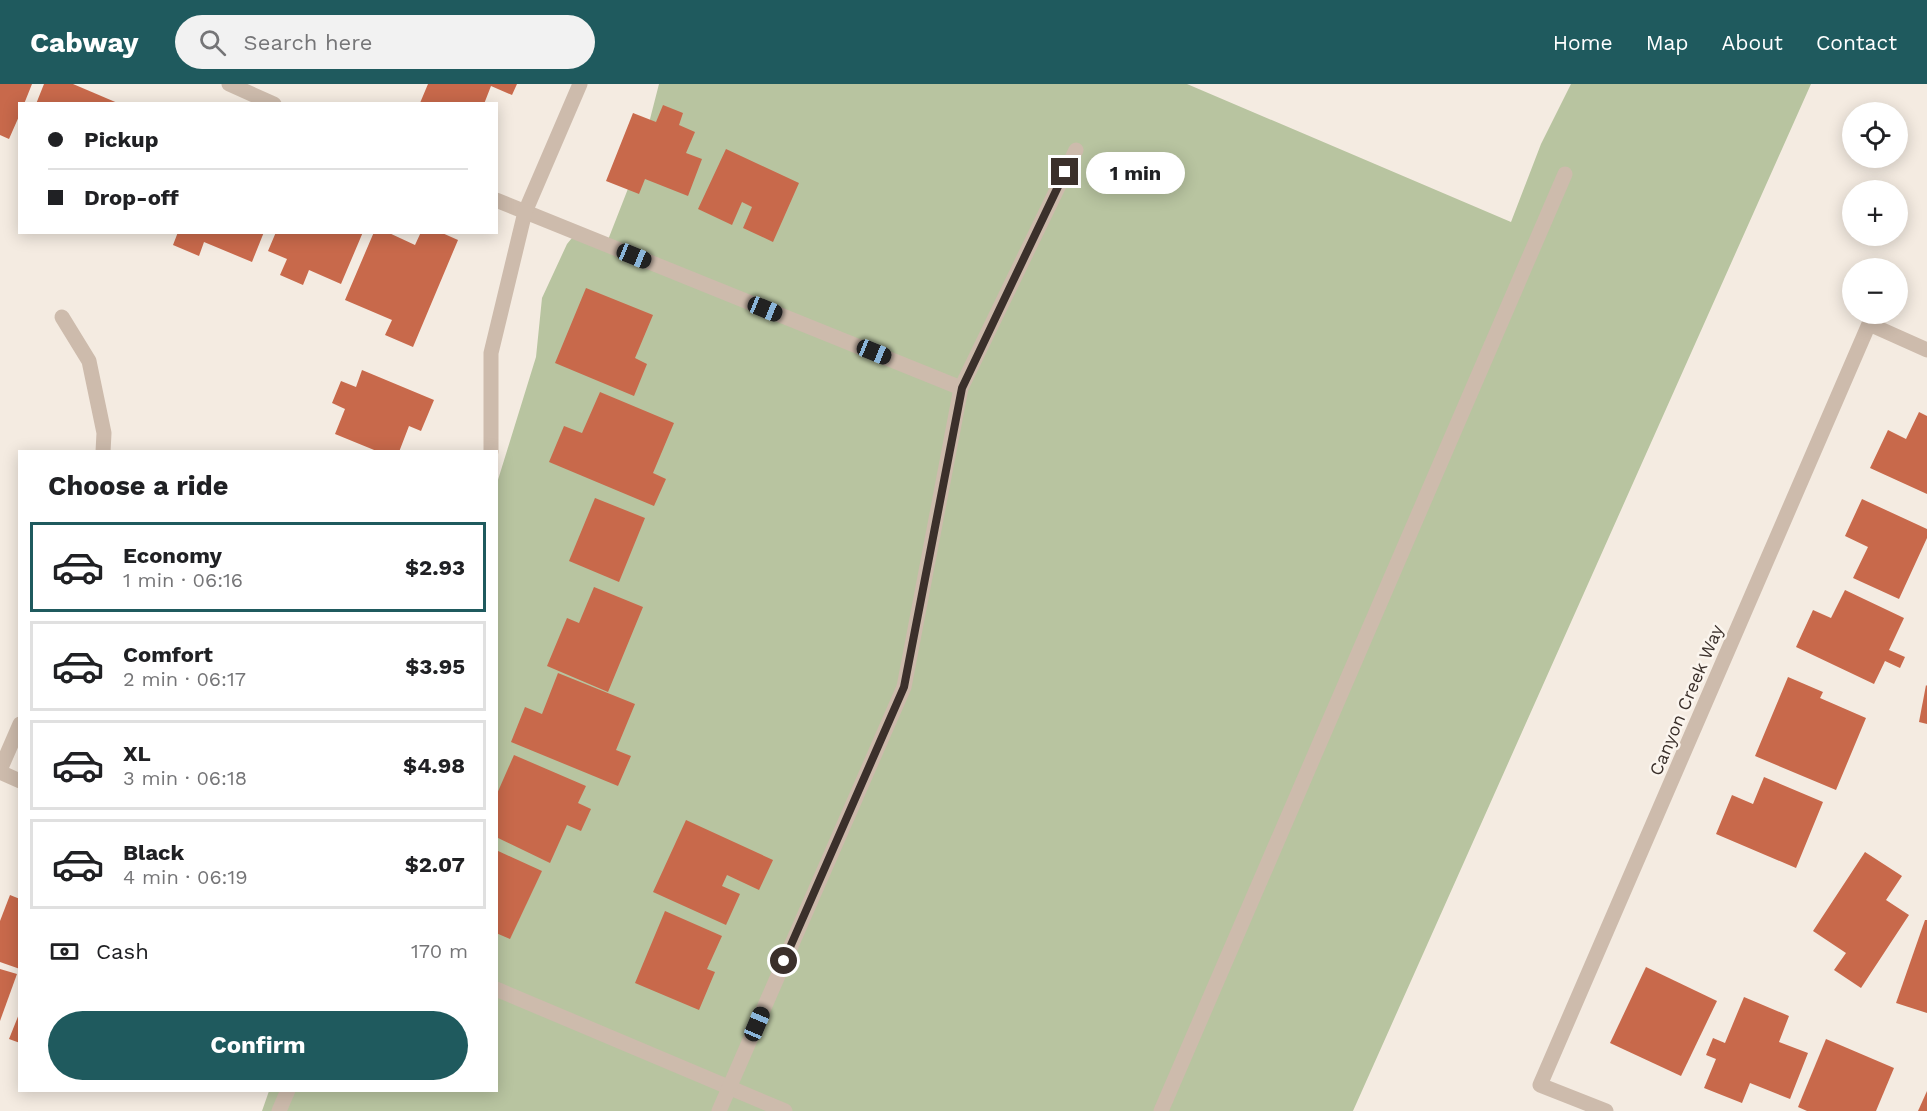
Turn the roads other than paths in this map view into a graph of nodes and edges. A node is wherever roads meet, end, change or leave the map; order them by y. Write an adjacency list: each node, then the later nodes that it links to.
1 (229, 84): 3 (street)
2 (580, 84): 7 (street)
3 (270, 102)
4 (1076, 150): 10 (street)
5 (1565, 174): 22 (street)
6 (498, 201): 7 (street)
7 (525, 212): 10 (street); 12 (street)
8 (62, 317): 11 (street)
9 (1927, 350): 23 (street, Canyon Creek Way)
10 (962, 388): 17 (street)
11 (104, 450)
12 (491, 450)
13 (18, 729): 14 (street)
14 (0, 771): 15 (street)
15 (18, 780)
16 (498, 990): 17 (street)
17 (729, 1088): 20 (street); 21 (street)
18 (287, 1092): 19 (street)
19 (279, 1111)
20 (719, 1111)
21 (785, 1111)
22 (1161, 1111)
23 (1606, 1111)

